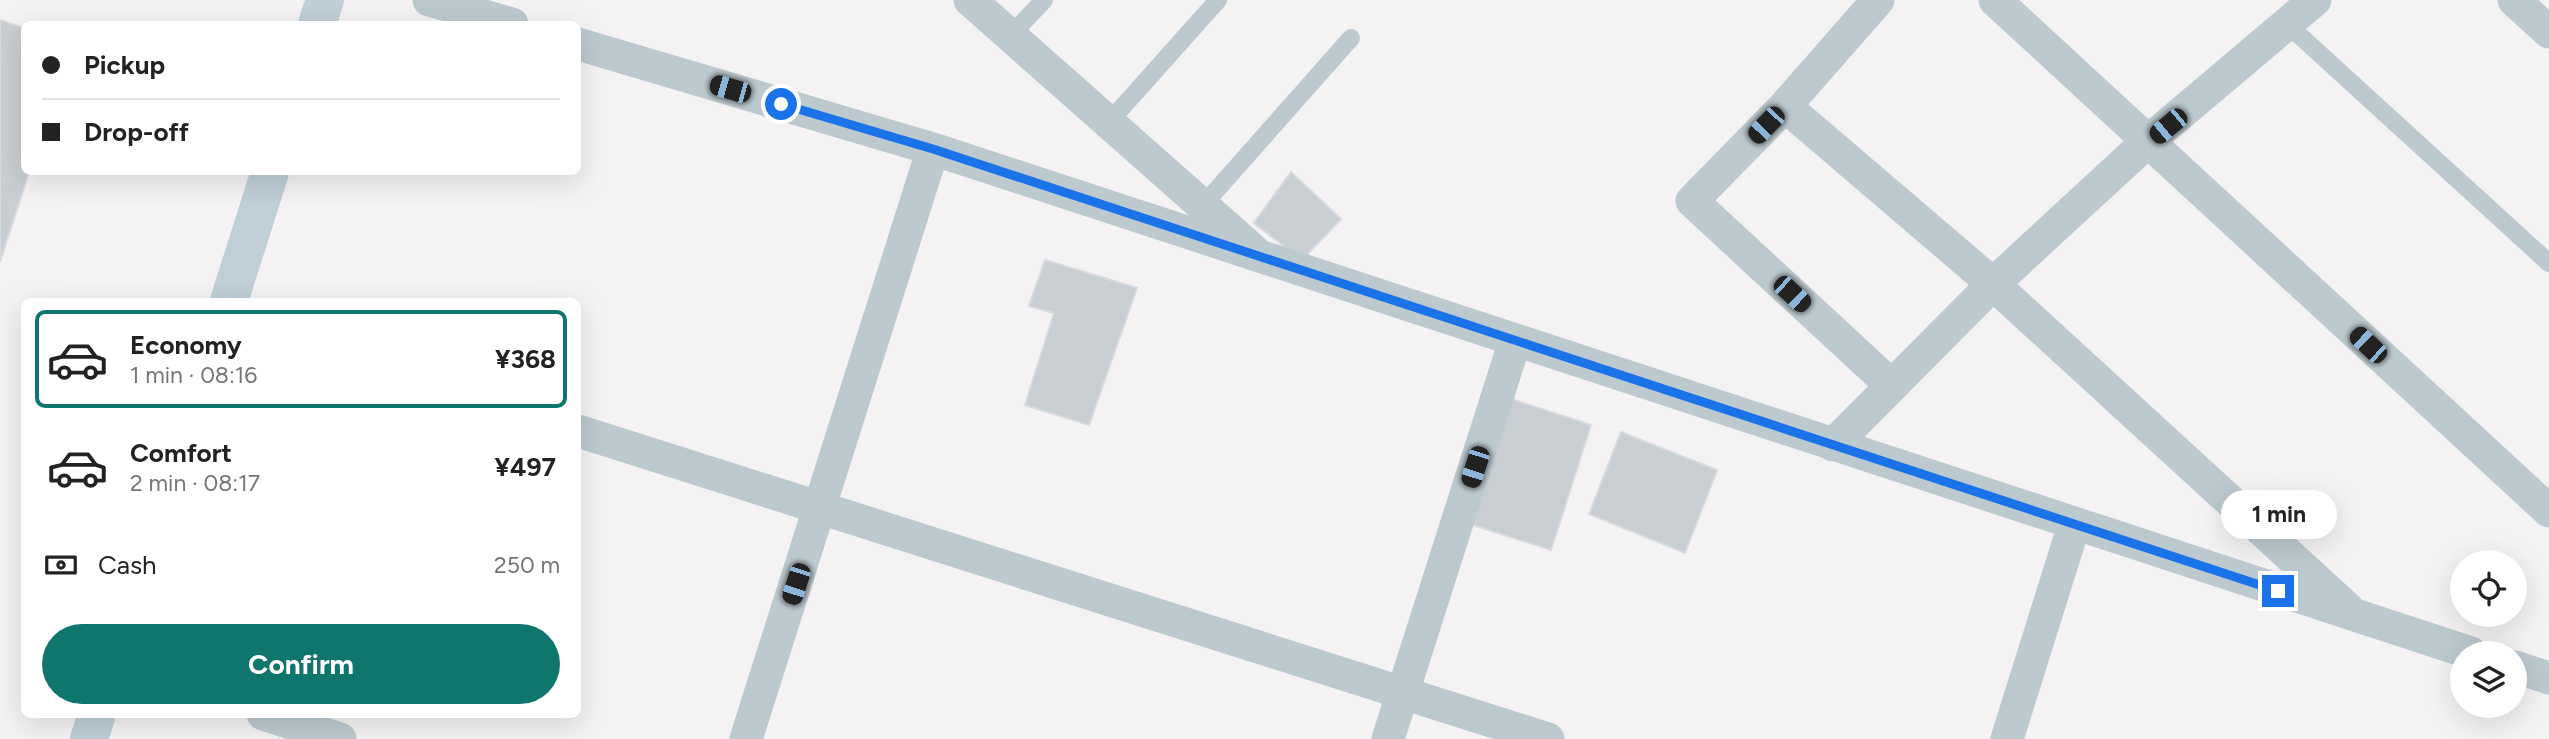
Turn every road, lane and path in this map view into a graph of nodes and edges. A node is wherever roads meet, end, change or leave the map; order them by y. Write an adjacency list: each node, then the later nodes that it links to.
1 (325, 0): 10 (street)
2 (429, 0): 11 (street)
3 (970, 0): 14 (street)
4 (1044, 0): 14 (lane)
5 (1218, 0): 18 (lane)
6 (1878, 0): 17 (street)
7 (1995, 0): 19 (street)
8 (2315, 0): 12 (street)
9 (2514, 0): 13 (street)
10 (318, 21)
11 (502, 21)
12 (2288, 26): 19 (street); 24 (lane)
13 (2549, 32)
14 (1010, 36): 18 (street)
15 (1351, 38): 22 (lane)
16 (581, 45): 20 (street)
17 (1785, 106): 25 (street); 28 (street)
18 (1110, 121): 22 (street)
19 (2147, 142): 25 (street); 32 (street)
20 (933, 149): 23 (street); 31 (street)
21 (269, 175): 26 (street)
22 (1204, 204): 23 (street)
23 (1259, 257): 27 (street)
24 (2549, 263)
25 (1993, 284): 28 (street); 34 (street)
26 (230, 298)
27 (1515, 341): 30 (street); 38 (street)
28 (1892, 386): 30 (street)
29 (581, 432): 31 (street)
30 (1833, 445): 33 (street)
31 (820, 506): 38 (street); 43 (street)
32 (2549, 511)
33 (2074, 525): 34 (street); 46 (street)
34 (2355, 615): 35 (street)
35 (2450, 646)
36 (2527, 671): 37 (street)
37 (2549, 678)
38 (1402, 693): 44 (street); 45 (street)
39 (96, 718): 41 (street)
40 (275, 718): 42 (street)
41 (89, 739)
42 (340, 739)
43 (746, 739)
44 (1388, 739)
45 (1548, 739)
46 (2007, 739)

